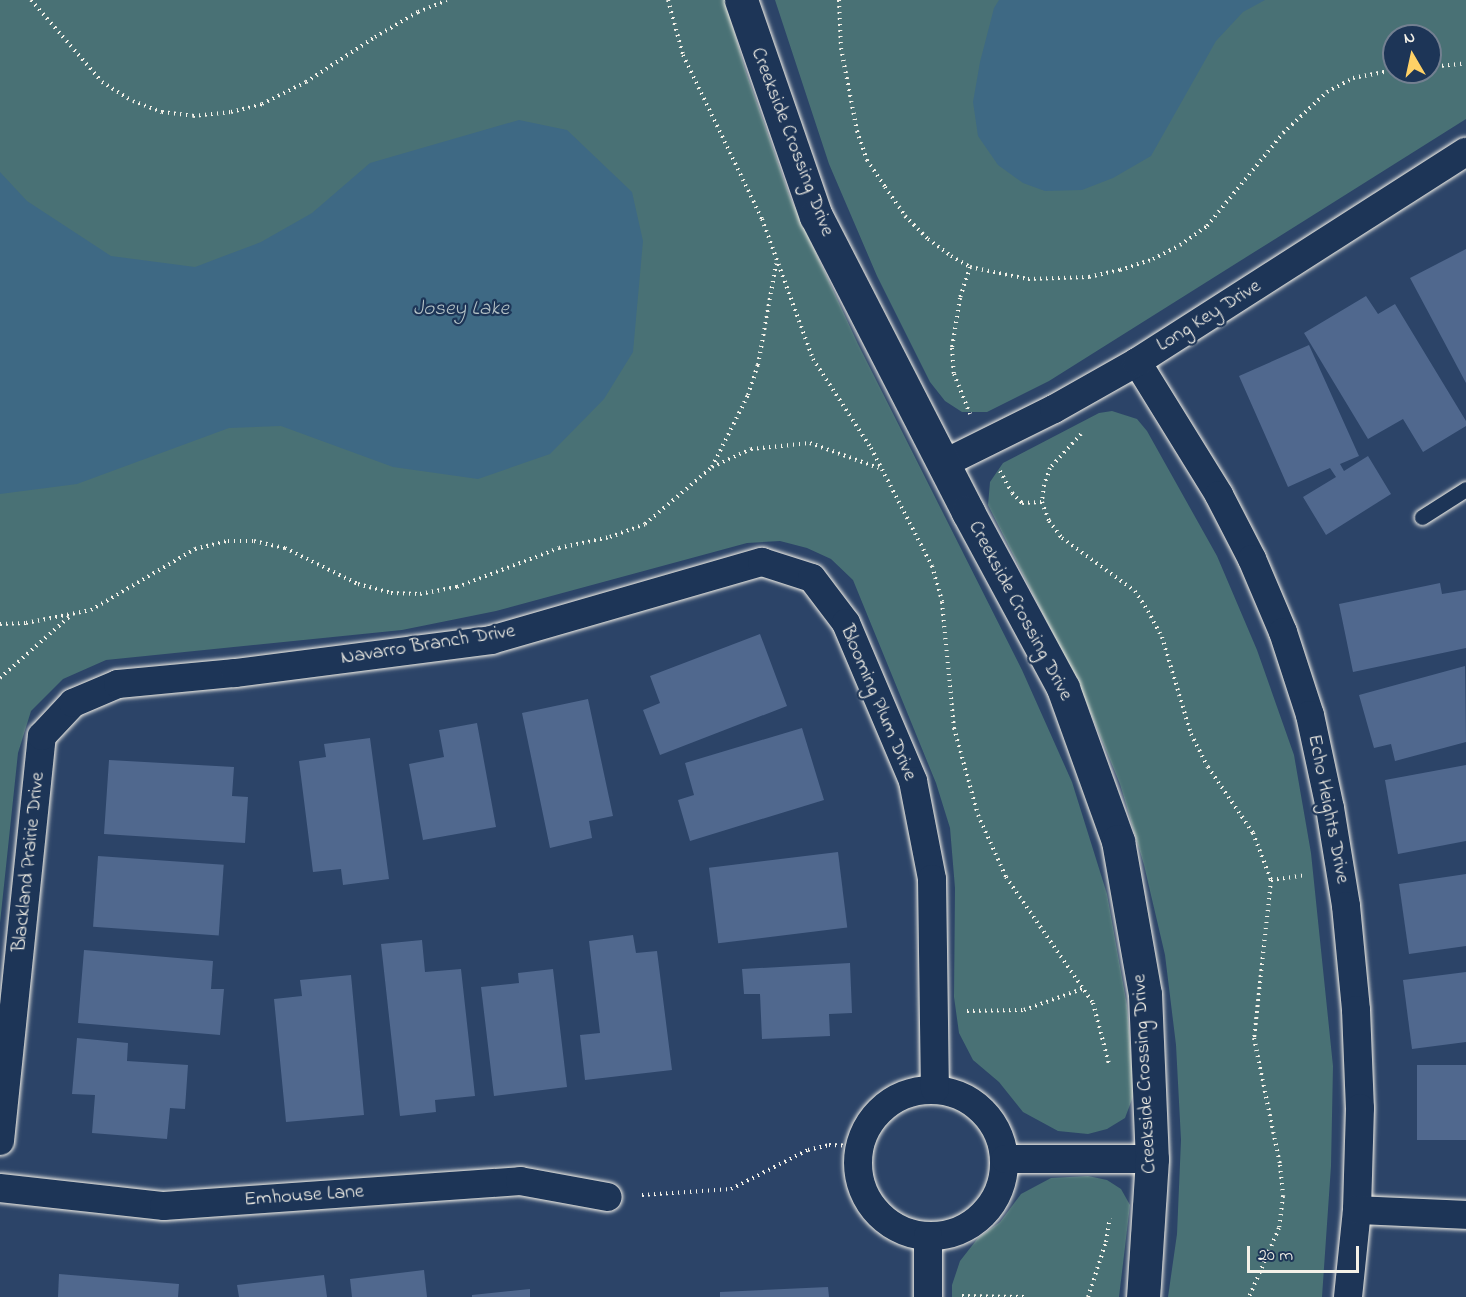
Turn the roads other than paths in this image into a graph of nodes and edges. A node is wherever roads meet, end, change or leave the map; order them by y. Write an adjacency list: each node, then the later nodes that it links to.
1 (741, 0): 4 (street, Creekside Crossing Drive)
2 (1466, 152): 3 (street, Long Key Drive)
3 (1137, 362): 4 (street, Long Key Drive); 15 (street, Echo Heights Drive)
4 (943, 464): 12 (street, Creekside Crossing Drive)
5 (1466, 489): 6 (lane)
6 (1422, 517)
7 (812, 578): 8 (street, Navarro Branch Drive); 9 (street, Blooming Plum Drive)
8 (74, 703): 10 (street, Blackland Prairie Drive)
9 (935, 1089): 11 (street); 17 (street)
10 (0, 1141)
11 (1005, 1159): 12 (street); 17 (street)
12 (1152, 1159): 19 (street, Creekside Crossing Drive)
13 (0, 1188): 14 (street, Emhouse Lane)
14 (608, 1197)
15 (1357, 1210): 16 (street); 20 (street, Echo Heights Drive)
16 (1466, 1215)
17 (928, 1236): 18 (street)
18 (928, 1296)
19 (1143, 1297)
20 (1348, 1297)

